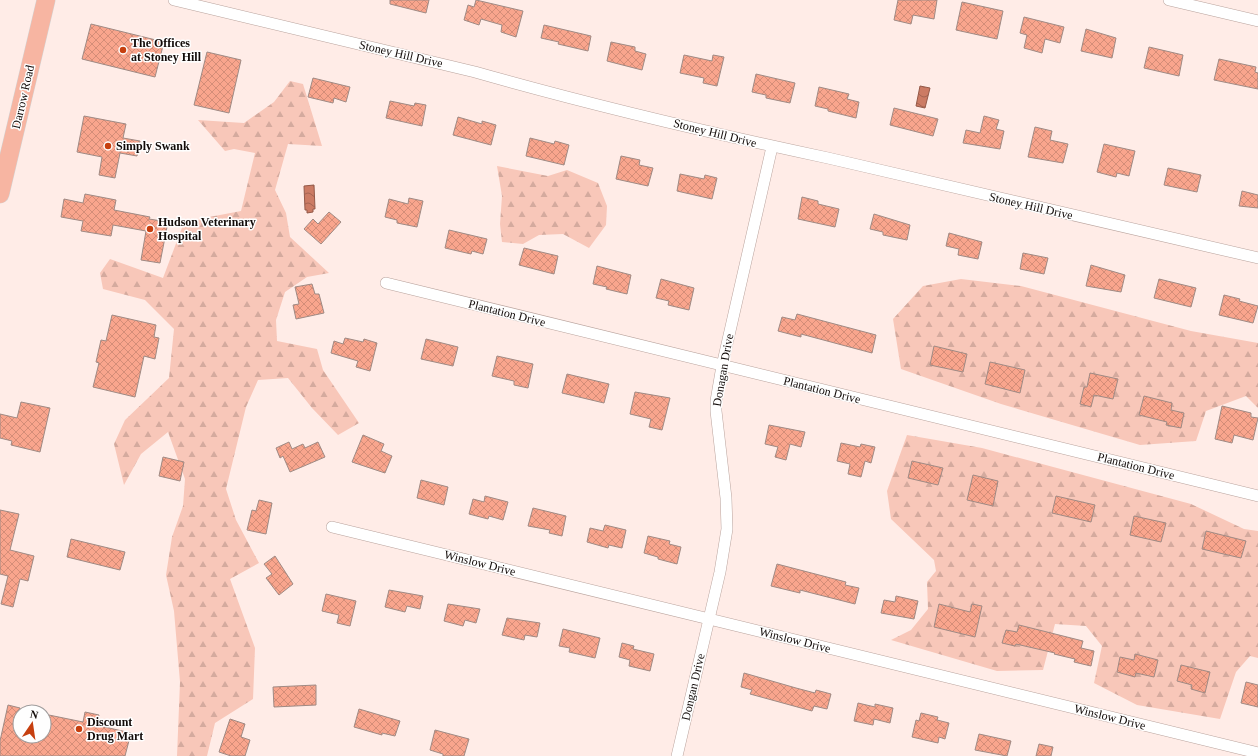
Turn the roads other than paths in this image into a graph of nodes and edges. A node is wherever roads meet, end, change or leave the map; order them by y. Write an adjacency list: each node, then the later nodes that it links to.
1 (46, 0): 6 (main road, Darrow Road)
2 (174, 0): 5 (street, Stoney Hill Drive)
3 (1169, 0): 4 (street)
4 (1258, 20)
5 (772, 147): 7 (street, Stoney Hill Drive); 9 (street, Donagan Drive)
6 (0, 194)
7 (1258, 258)
8 (386, 283): 9 (street, Plantation Drive)
9 (722, 366): 10 (street, Plantation Drive); 12 (street, Donagan Drive)
10 (1258, 496)
11 (332, 527): 12 (street, Winslow Drive)
12 (709, 618): 13 (street, Winslow Drive); 14 (street, Dongan Drive)
13 (1258, 753)
14 (677, 756)

